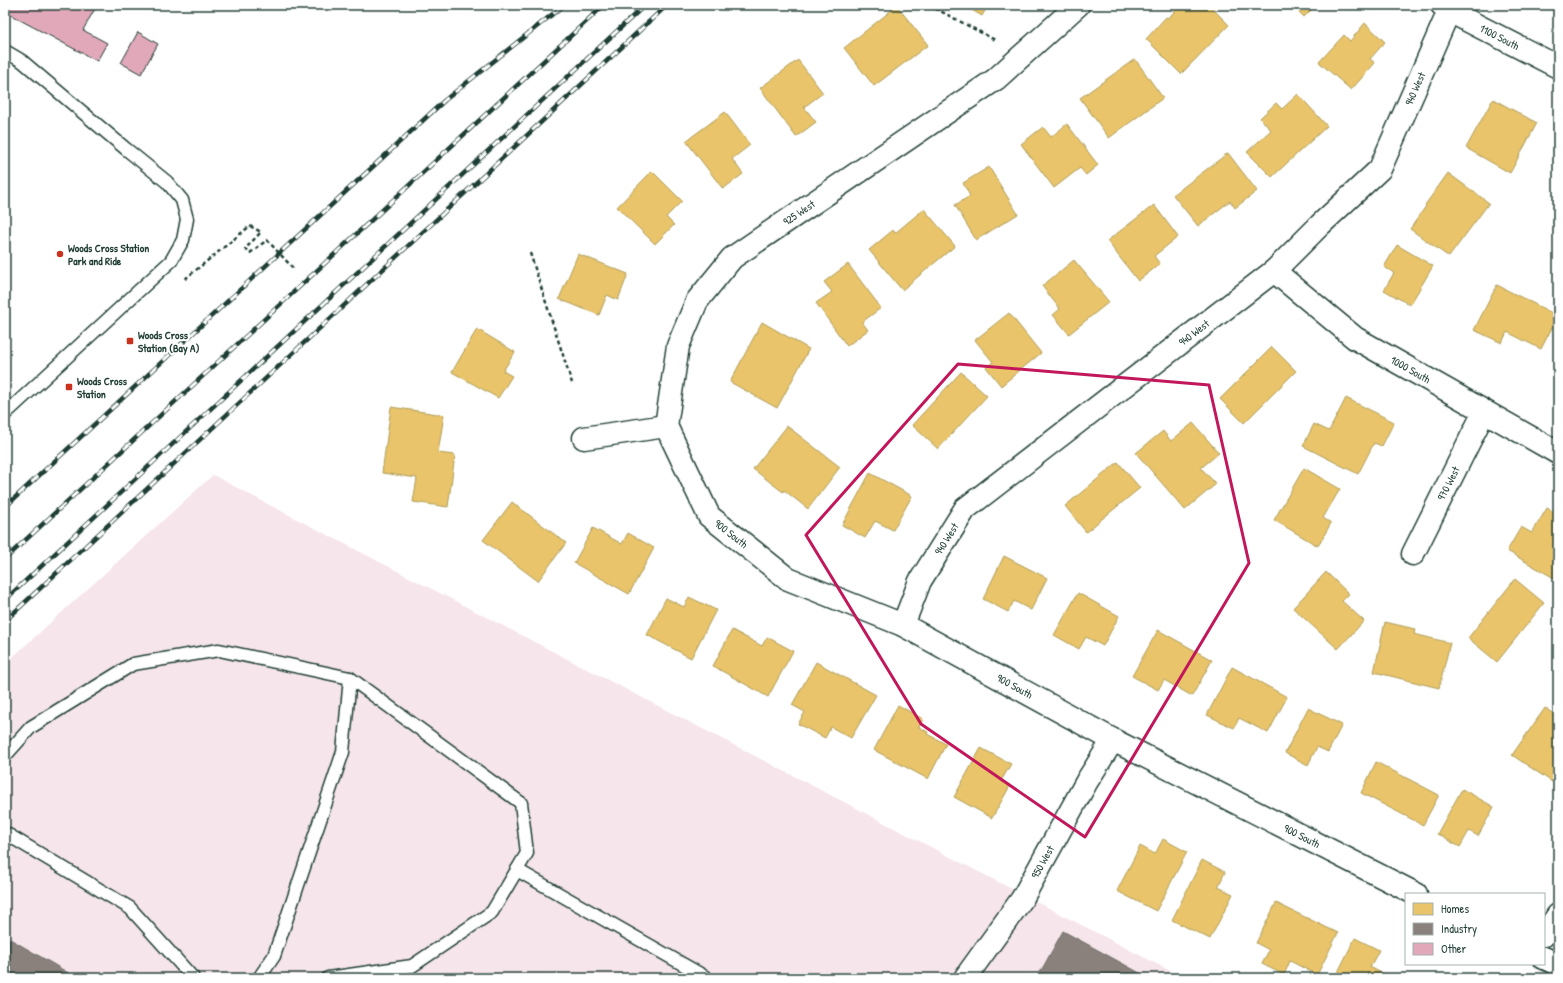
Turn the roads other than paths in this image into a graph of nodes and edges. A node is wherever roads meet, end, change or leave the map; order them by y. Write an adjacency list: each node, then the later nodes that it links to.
1 (1078, 5): 8 (street, 925 West)
2 (1446, 8): 4 (street, 1100 South); 5 (street, 940 West)
3 (5, 51): 7 (lane)
4 (1558, 66)
5 (1274, 271): 6 (street, 1000 South); 12 (street, 940 West)
6 (1484, 412): 10 (street, 1000 South); 11 (street, 970 West)
7 (5, 414)
8 (666, 426): 9 (street); 12 (street, 900 South)
9 (584, 438)
10 (1558, 454)
11 (1413, 554)
12 (903, 625): 14 (street, 900 South)
13 (350, 678): 15 (lane); 17 (lane); 24 (lane)
14 (1113, 740): 18 (street, 900 South); 27 (street, 950 West)
15 (5, 756)
16 (5, 833): 23 (lane)
17 (517, 870): 25 (lane); 26 (lane)
18 (1414, 893)
19 (1558, 915): 20 (street)
20 (1545, 934)
21 (1545, 958): 22 (street)
22 (1558, 964)
23 (193, 978)
24 (259, 978)
25 (328, 978)
26 (707, 978)
27 (965, 978)

